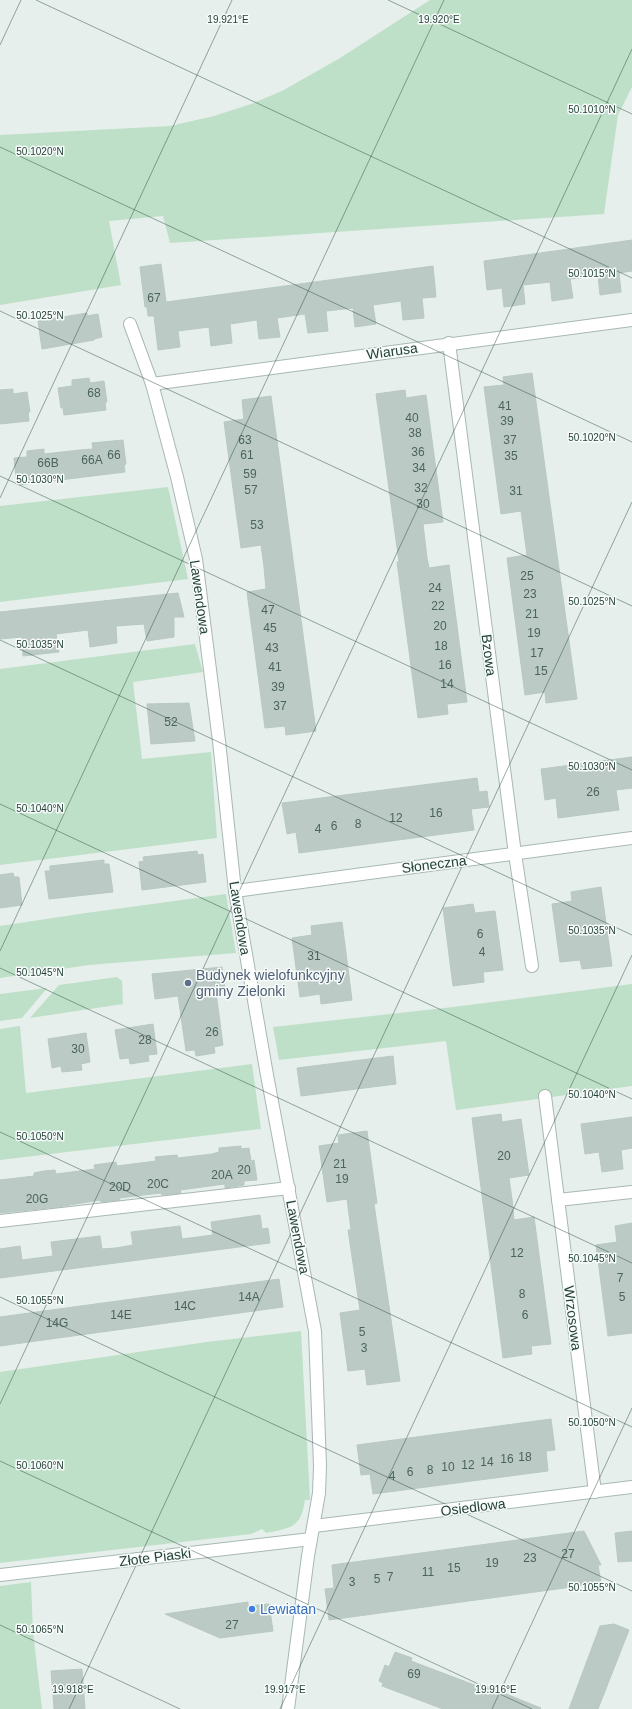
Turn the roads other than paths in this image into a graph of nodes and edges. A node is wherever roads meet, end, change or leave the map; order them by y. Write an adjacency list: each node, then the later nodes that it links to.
1 (632, 320): 3 (street, Wiarusa)
2 (130, 324): 4 (street, Lawendowa)
3 (449, 343): 4 (street, Wiarusa); 6 (street, Bzowa)
4 (152, 384): 7 (street, Lawendowa)
5 (632, 838): 6 (street, Słoneczna)
6 (515, 854): 7 (street, Słoneczna); 8 (street, Bzowa)
7 (236, 891): 10 (street, Lawendowa)
8 (532, 966)
9 (545, 1096): 12 (street, Wrzosowa)
10 (289, 1188): 13 (street); 16 (street, Lawendowa)
11 (632, 1192): 12 (street)
12 (558, 1200): 15 (street, Wrzosowa)
13 (0, 1221)
14 (632, 1487): 15 (street, Osiedlowa)
15 (595, 1492): 16 (street, Osiedlowa)
16 (314, 1526): 17 (street, Lawendowa)
17 (311, 1539): 18 (street, Złote Piaski); 19 (street, Lawendowa)
18 (0, 1576)
19 (288, 1709)

